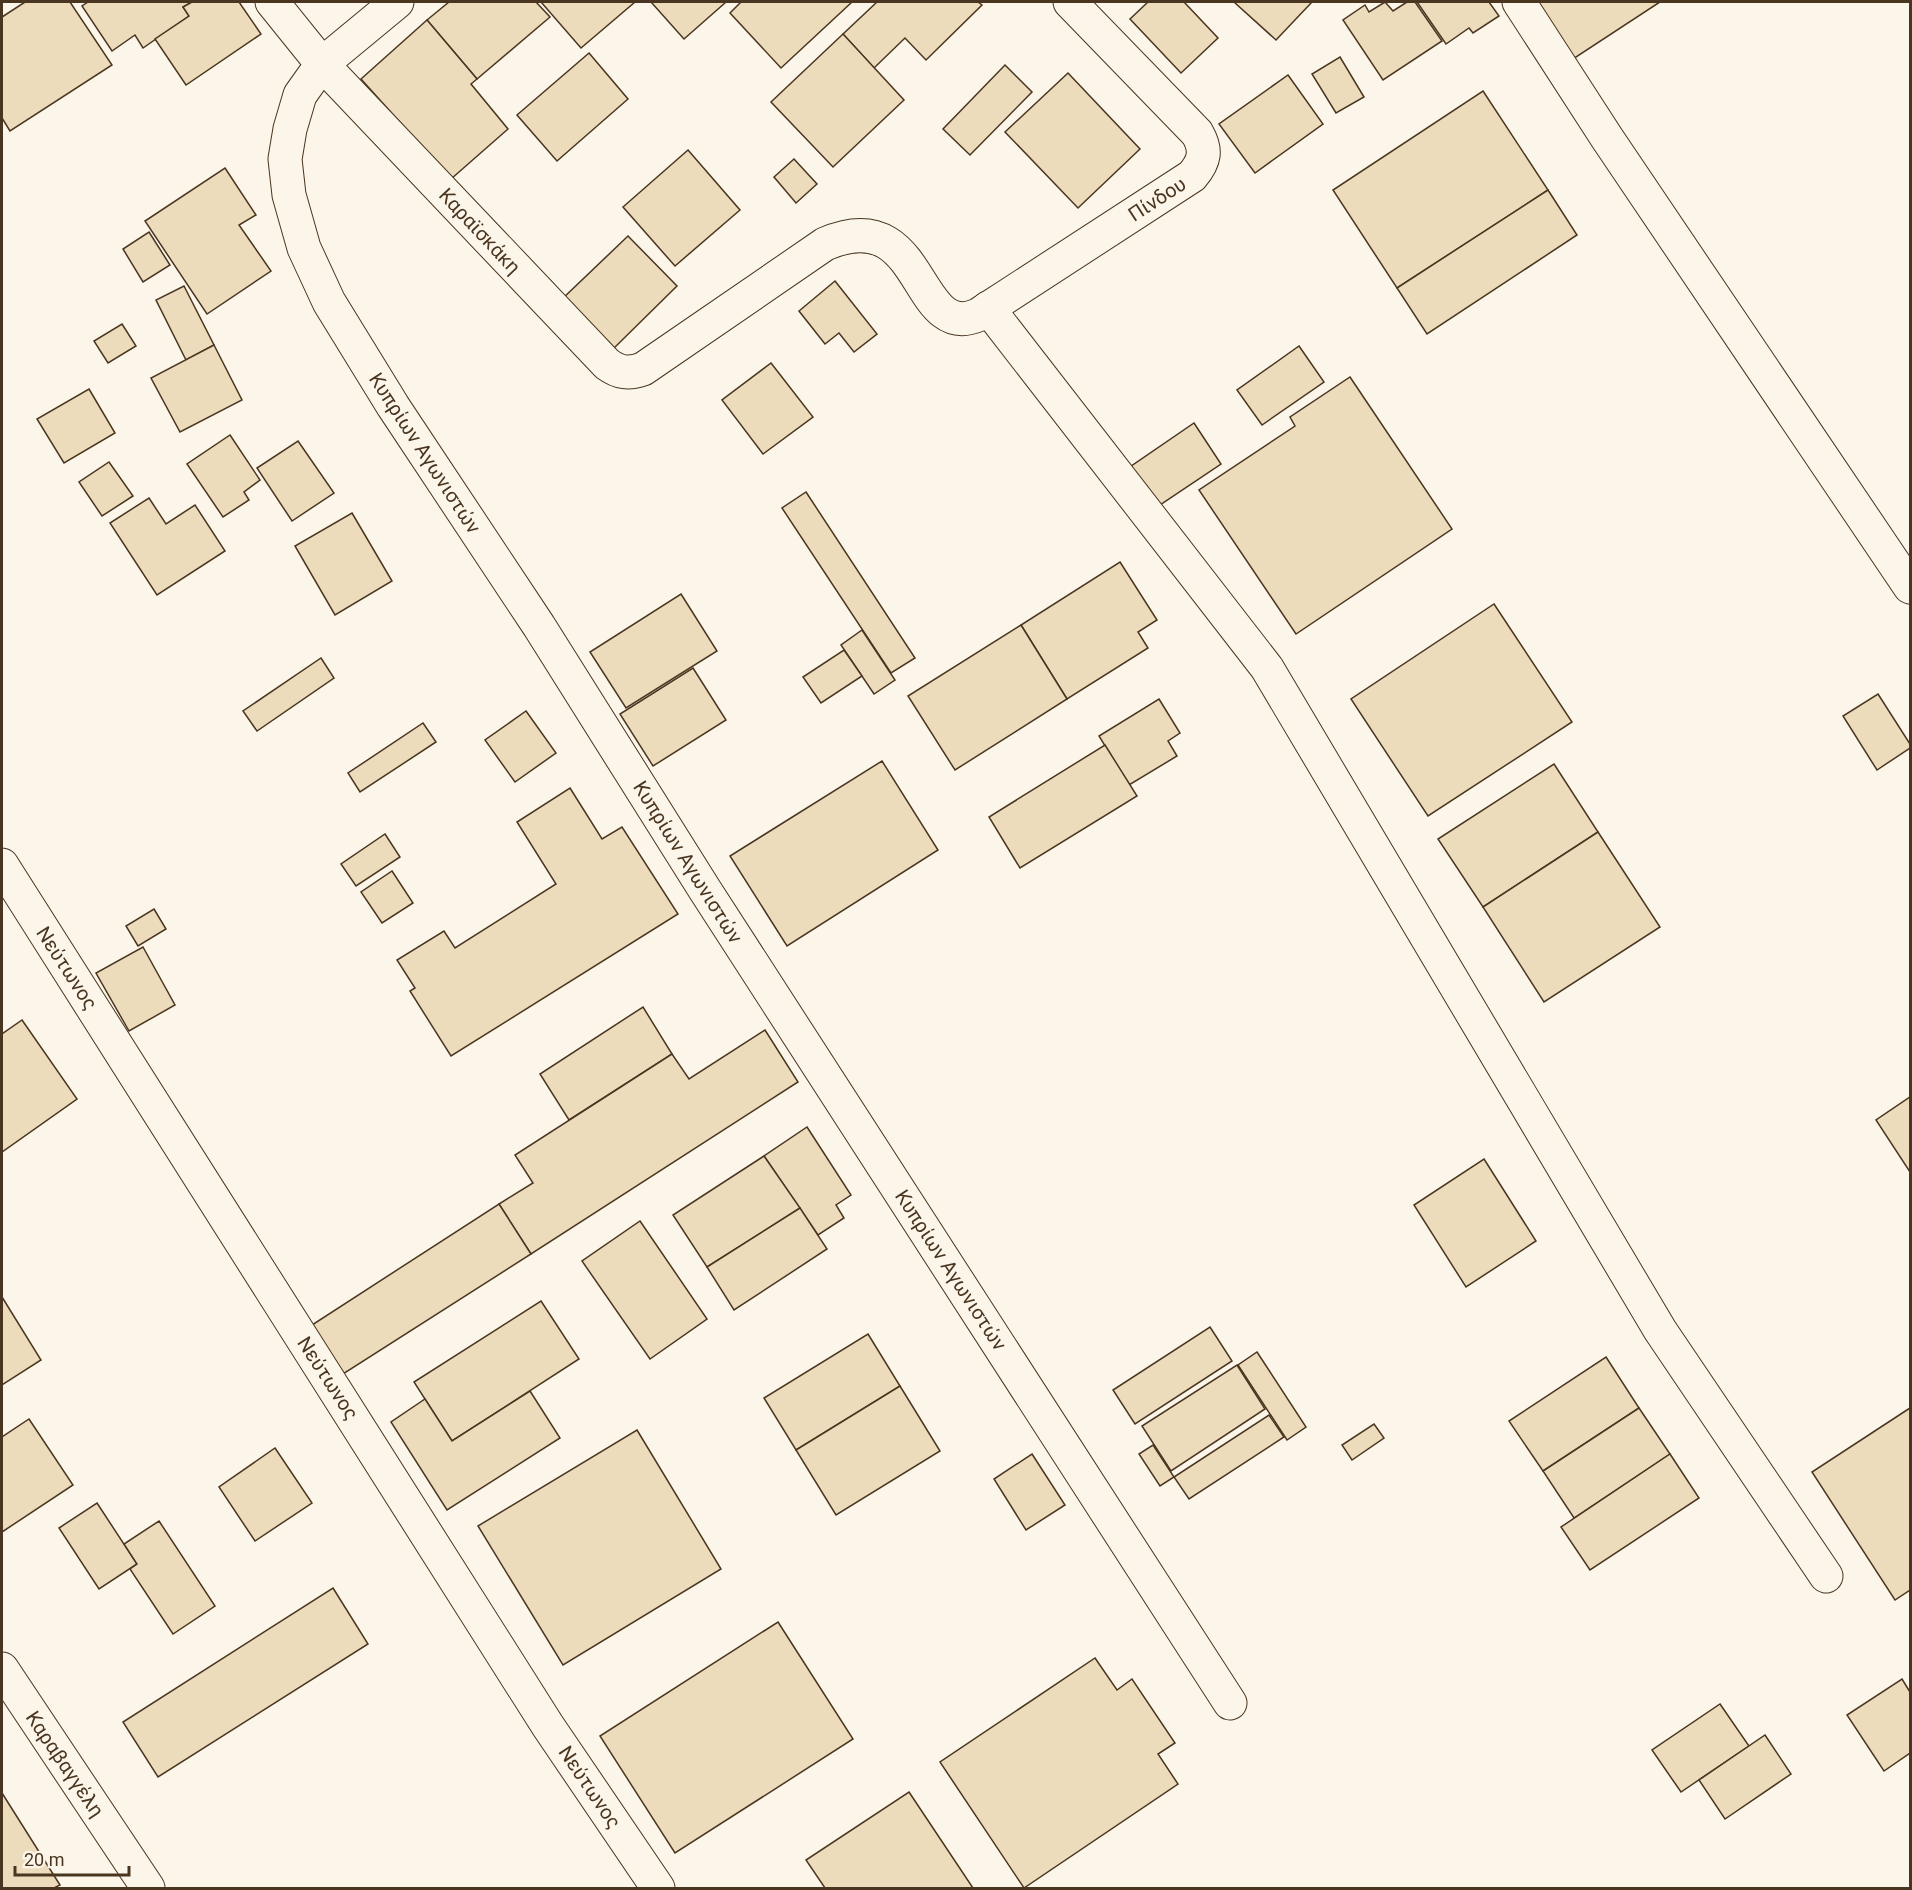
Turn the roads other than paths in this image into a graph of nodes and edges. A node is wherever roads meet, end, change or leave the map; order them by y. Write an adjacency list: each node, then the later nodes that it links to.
1 (272, 2): 5 (street)
2 (397, 2): 5 (street)
3 (1070, 2): 6 (street, Πίνδου)
4 (1520, 2): 7 (street)
5 (322, 64): 6 (street, Καραϊσκάκη); 11 (street, Κυπρίων Αγωνιστών)
6 (988, 308): 9 (street)
7 (1911, 587)
8 (2, 865): 13 (street, Νεύτωνος)
9 (1826, 1576)
10 (2, 1669): 12 (street, Καραβαγγέλη)
11 (1230, 1703)
12 (148, 1888)
13 (657, 1888)

